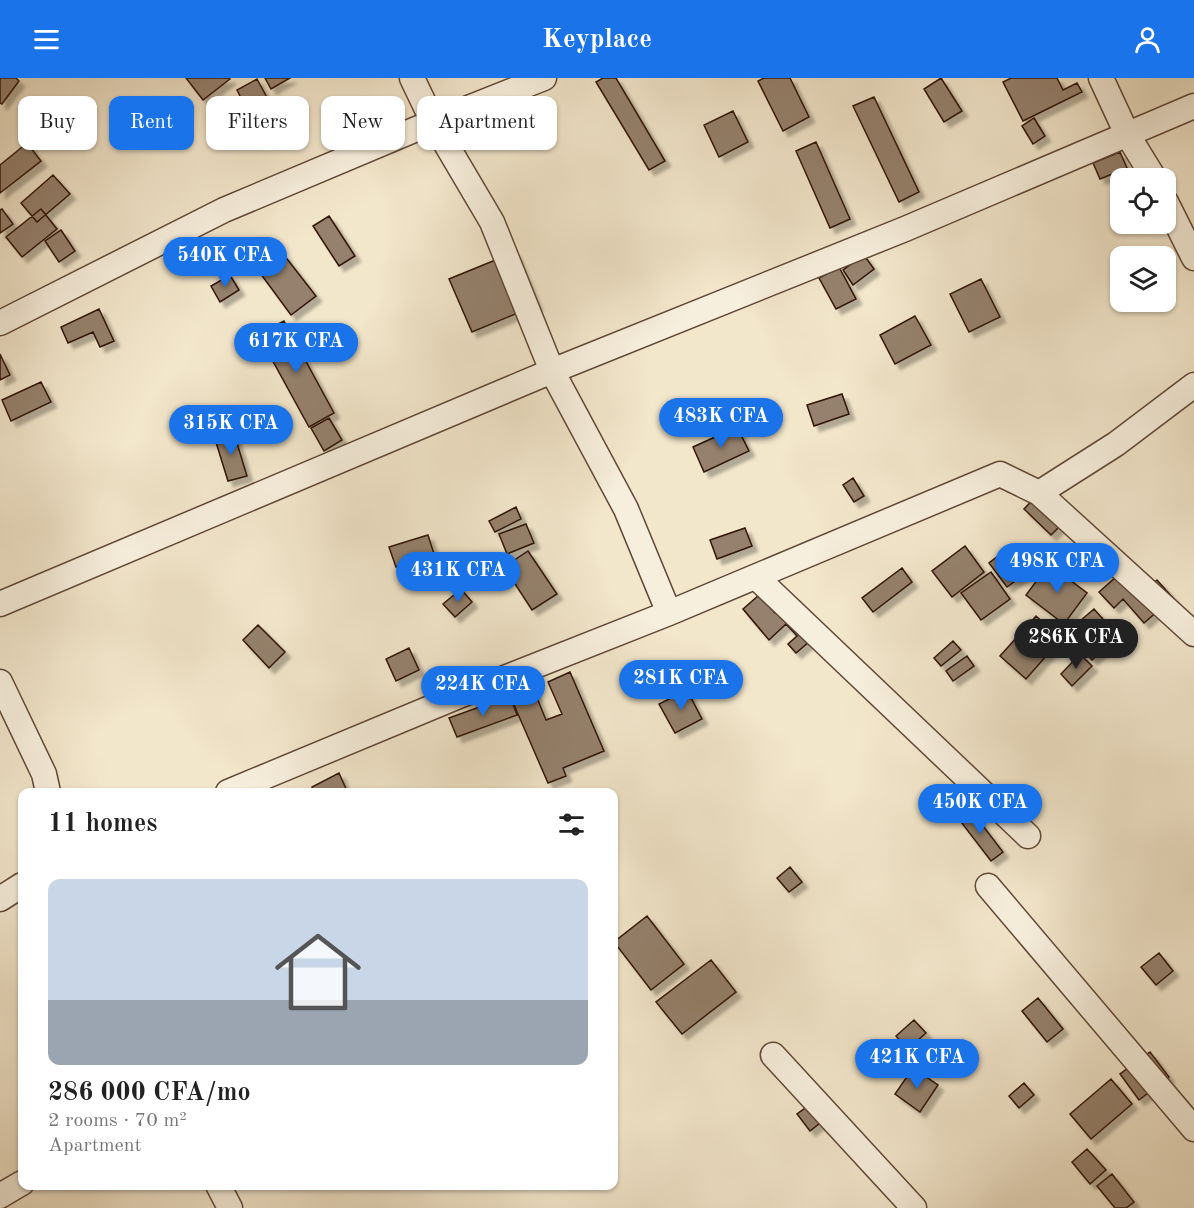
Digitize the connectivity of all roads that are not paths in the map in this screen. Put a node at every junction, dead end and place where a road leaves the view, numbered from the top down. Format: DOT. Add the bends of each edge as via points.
graph roads {
  1 [pos="412,78"];
  2 [pos="544,78"];
  3 [pos="1101,78"];
  4 [pos="421,96"];
  5 [pos="499,96"];
  6 [pos="1194,106"];
  7 [pos="417,129"];
  8 [pos="1127,134"];
  9 [pos="450,150"];
  10 [pos="1148,168"];
  11 [pos="1176,222"];
  12 [pos="1194,258"];
  13 [pos="0,323"];
  14 [pos="552,371"];
  15 [pos="1194,385"];
  16 [pos="1040,493"];
  17 [pos="756,577"];
  18 [pos="0,604"];
  19 [pos="669,613"];
  20 [pos="1194,634"];
  21 [pos="0,682"];
  22 [pos="47,788"];
  23 [pos="238,788"];
  24 [pos="1028,836"];
  25 [pos="988,886"];
  26 [pos="18,888"];
  27 [pos="0,899"];
  28 [pos="772,1055"];
  29 [pos="1194,1129"];
  30 [pos="18,1185"];
  31 [pos="221,1190"];
  32 [pos="0,1196"];
  33 [pos="230,1208"];
  34 [pos="914,1208"];
  1 -- 4 [label="street"];
  2 -- 5 [label="street"];
  3 -- 8 [label="street"];
  6 -- 8 [label="street"];
  7 -- 13 [label="street" via="224,210"];
  8 -- 10 [label="street"];
  8 -- 14 [label="street" via="905,229"];
  9 -- 14 [label="street" via="492,222"];
  11 -- 12 [label="street"];
  14 -- 18 [label="street"];
  14 -- 19 [label="street" via="626,509"];
  15 -- 16 [label="street" via="1116,444"];
  16 -- 17 [label="street" via="1000,474"];
  16 -- 20 [label="street"];
  17 -- 19 [label="street"];
  17 -- 24 [label="street"];
  19 -- 23 [label="street"];
  21 -- 22 [label="street"];
  25 -- 29 [label="street"];
  26 -- 27 [label="street"];
  28 -- 34 [label="street"];
  30 -- 32 [label="street"];
  31 -- 33 [label="street"];
}
